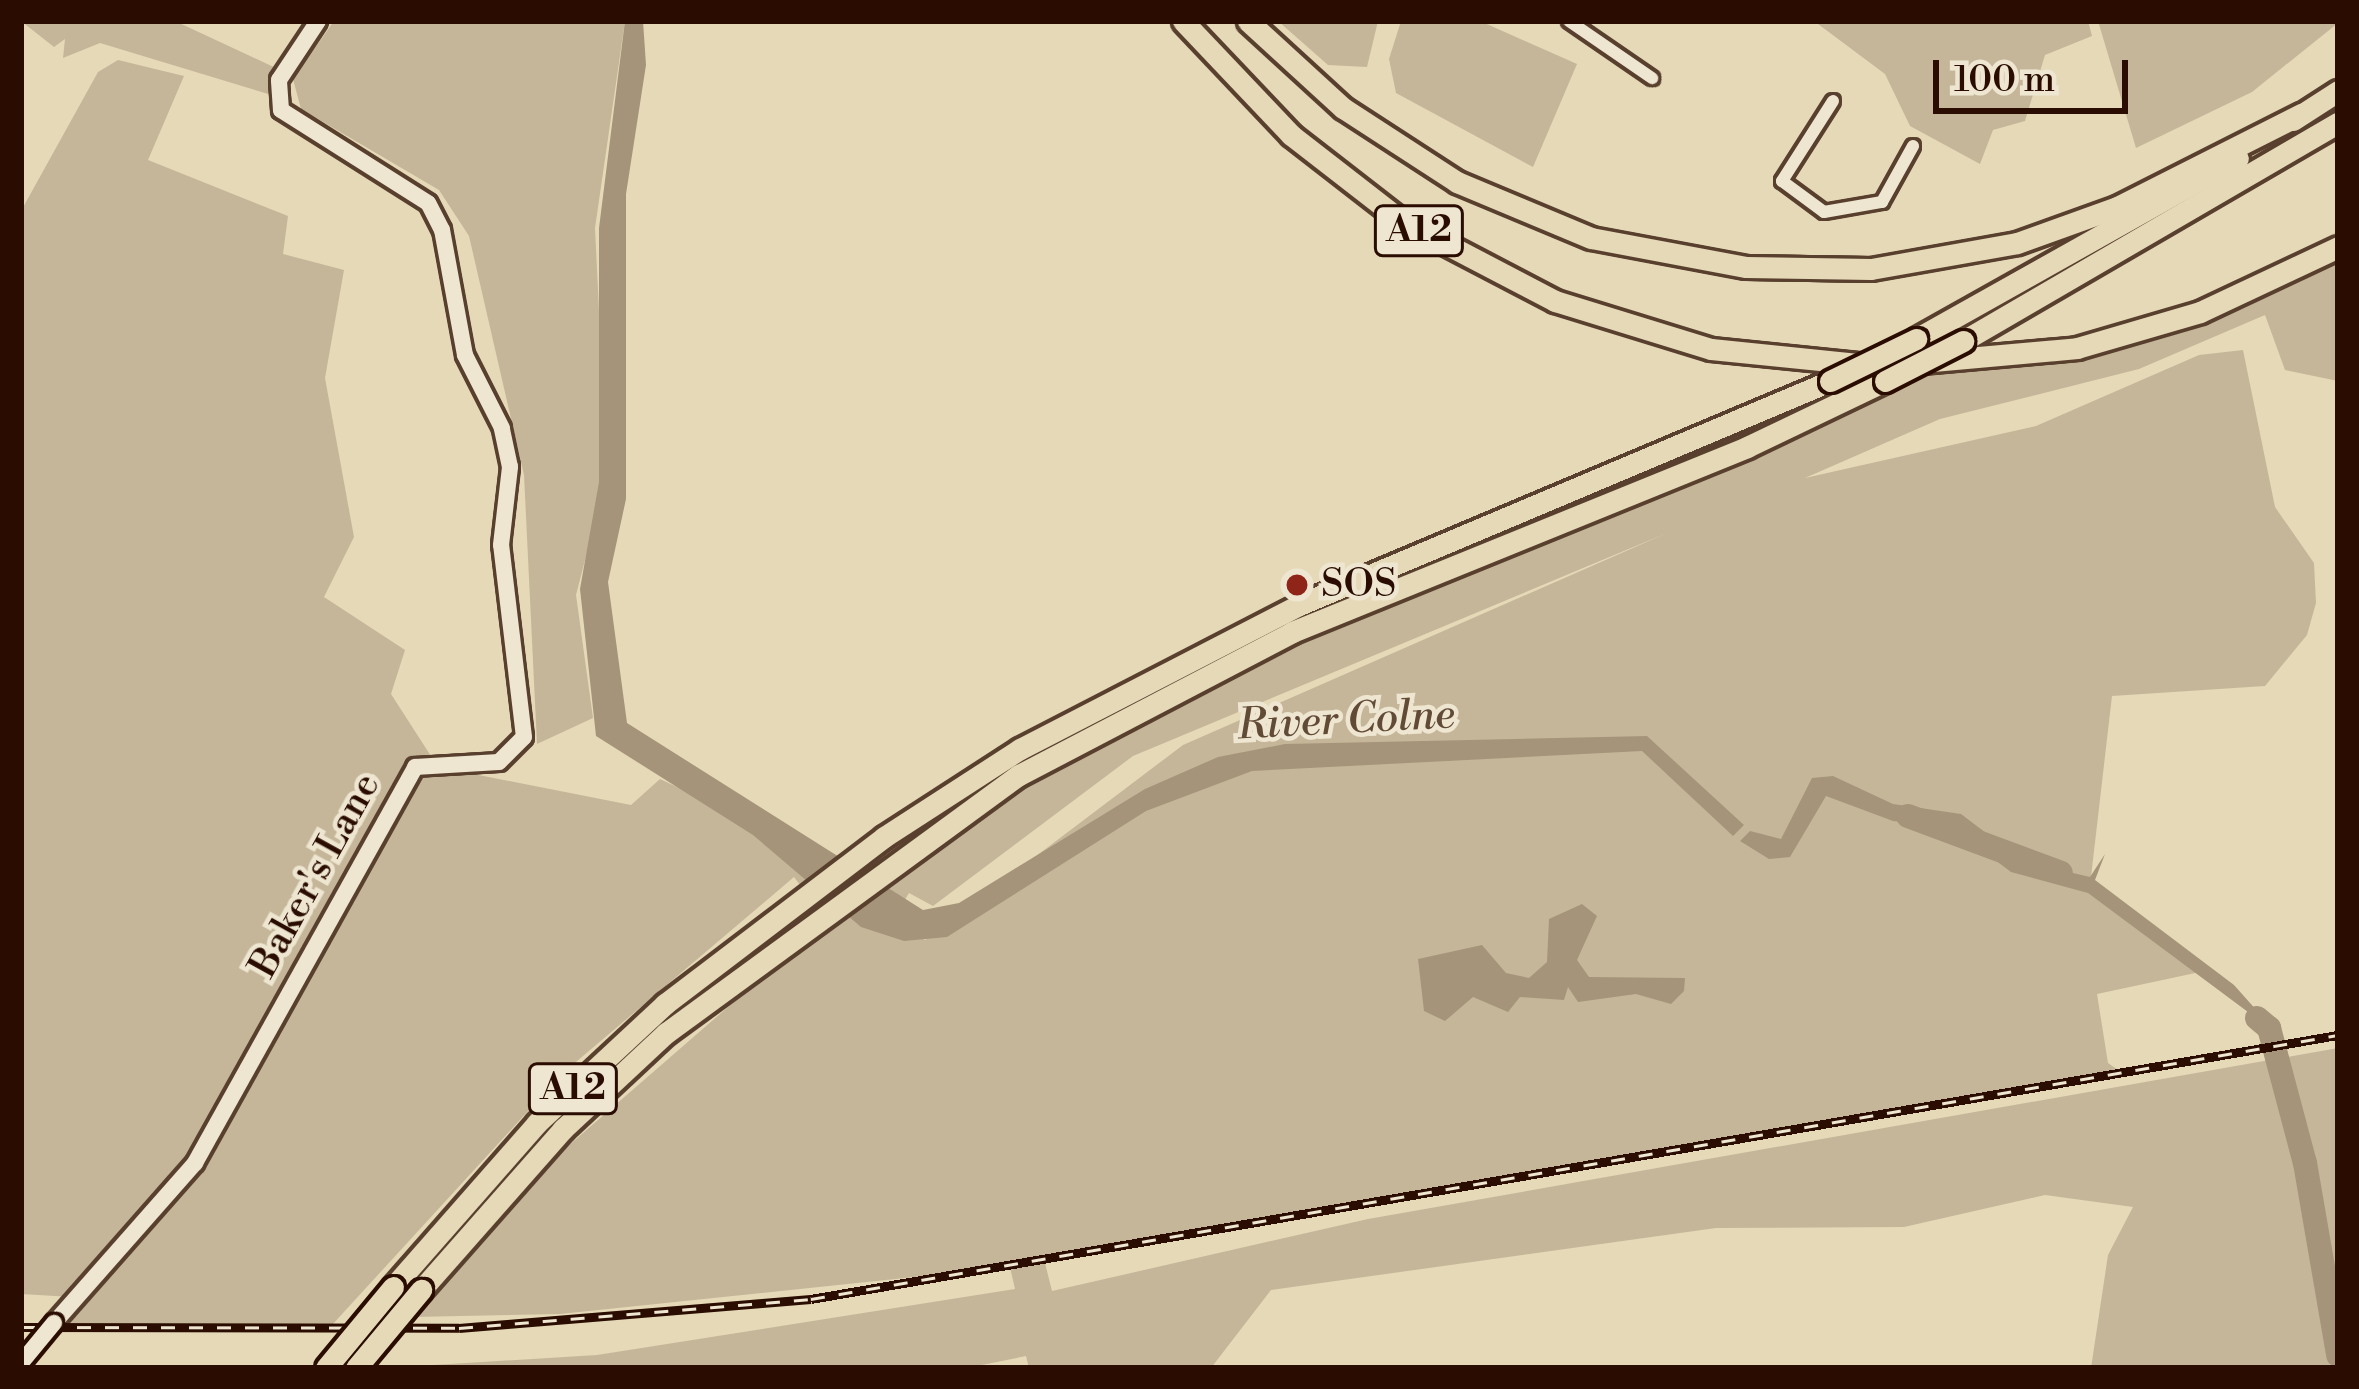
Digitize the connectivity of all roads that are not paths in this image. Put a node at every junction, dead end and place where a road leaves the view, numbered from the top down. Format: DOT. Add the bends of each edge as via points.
graph roads {
  1 [pos="318,21"];
  2 [pos="1183,21"];
  3 [pos="1248,21"];
  4 [pos="1569,21"];
  5 [pos="1652,78"];
  6 [pos="2338,91"];
  7 [pos="1833,100"];
  8 [pos="2301,114"];
  9 [pos="2338,123"];
  10 [pos="1913,146"];
  11 [pos="2338,247"];
  12 [pos="891,847"];
  13 [pos="21,1363"];
  14 [pos="326,1368"];
  15 [pos="356,1368"];
  1 -- 13 [label="street, Baker's Lane, bridge" via="287,63 278,98 295,123 407,185 442,230 466,355 510,467 501,545 524,737 499,762 415,767 195,1163"];
  2 -- 11 [label="highway, A12" via="1291,135 1402,220 1555,301 1711,349 1876,366 2058,351 2200,312"];
  3 -- 8 [label="highway, A12" via="1377,133 1473,190 1592,238 1746,267 1871,269 2017,243 2117,207"];
  4 -- 5 [label="street"];
  6 -- 8 [label="highway, A12"];
  7 -- 10 [label="street" via="1782,181 1824,212 1882,202"];
  8 -- 12 [label="highway, A12, bridge" via="2128,226 1831,381 1279,614 1103,699"];
  9 -- 12 [label="highway, A12, bridge" via="1885,381 1634,496 1292,632"];
  12 -- 14 [label="highway, A12, bridge" via="777,915 537,1123"];
  12 -- 15 [label="highway, A12, bridge" via="562,1129"];
}
